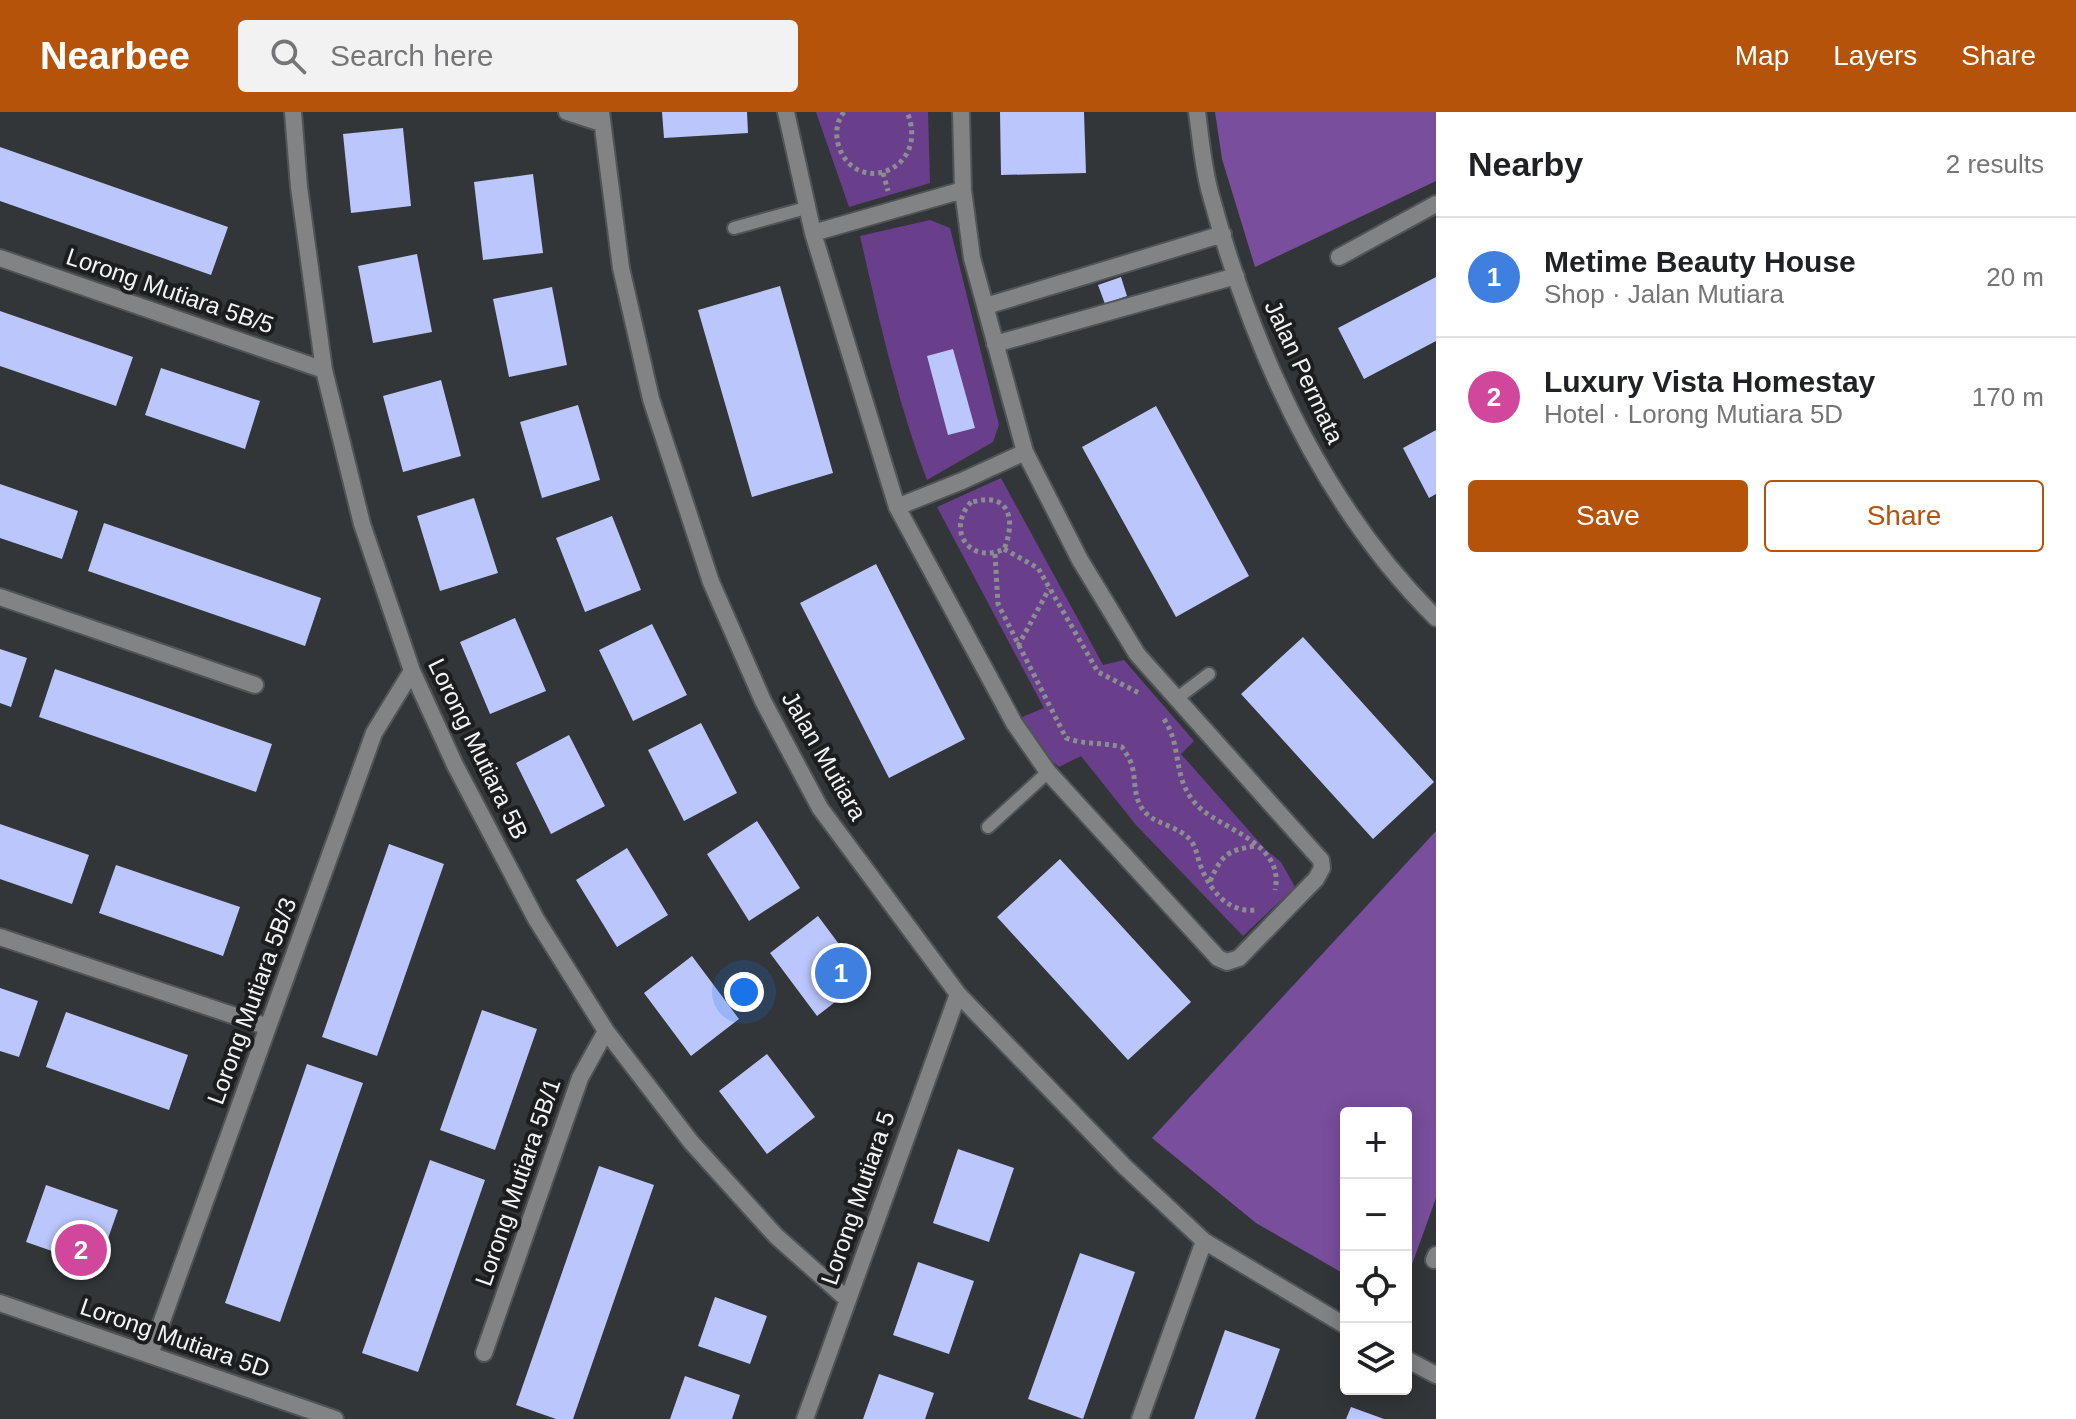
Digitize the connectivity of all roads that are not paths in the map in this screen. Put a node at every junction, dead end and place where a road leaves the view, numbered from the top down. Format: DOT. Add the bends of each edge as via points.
graph roads {
  1 [pos="293,112"];
  2 [pos="567,112"];
  3 [pos="786,112"];
  4 [pos="961,112"];
  5 [pos="1197,112"];
  6 [pos="601,118"];
  7 [pos="963,190"];
  8 [pos="1436,204"];
  9 [pos="806,208"];
  10 [pos="734,228"];
  11 [pos="813,233"];
  12 [pos="1223,234"];
  13 [pos="1339,257"];
  14 [pos="0,258"];
  15 [pos="1236,276"];
  16 [pos="986,306"];
  17 [pos="995,344"];
  18 [pos="324,370"];
  19 [pos="1025,452"];
  20 [pos="897,507"];
  21 [pos="0,597"];
  22 [pos="1436,618"];
  23 [pos="412,671"];
  24 [pos="1209,674"];
  25 [pos="255,685"];
  26 [pos="1176,699"];
  27 [pos="1048,772"];
  28 [pos="988,827"];
  29 [pos="0,937"];
  30 [pos="958,994"];
  31 [pos="268,1027"];
  32 [pos="606,1031"];
  33 [pos="1204,1241"];
  34 [pos="848,1300"];
  35 [pos="0,1303"];
  36 [pos="1341,1323"];
  37 [pos="484,1353"];
  38 [pos="150,1354"];
  39 [pos="1412,1362"];
  40 [pos="1436,1375"];
  41 [pos="335,1419"];
  42 [pos="805,1419"];
  43 [pos="1140,1419"];
  1 -- 18 [label="street, Lorong Mutiara 5B"];
  2 -- 6 [label="street"];
  3 -- 9 [label="street"];
  4 -- 7 [label="street"];
  5 -- 12 [label="street, Jalan Permata" via="1210,194"];
  6 -- 30 [label="street, Jalan Mutiara" via="621,268 651,399 711,582 763,701 820,808"];
  7 -- 11 [label="street"];
  7 -- 16 [label="street" via="972,258"];
  8 -- 13 [label="street"];
  9 -- 10 [label="lane"];
  9 -- 11 [label="street"];
  11 -- 20 [label="street"];
  12 -- 15 [label="street, Jalan Permata"];
  12 -- 16 [label="street"];
  14 -- 18 [label="street, Lorong Mutiara 5B/5"];
  15 -- 17 [label="street"];
  15 -- 22 [label="street, Jalan Permata" via="1315,456 1374,548"];
  16 -- 17 [label="street"];
  17 -- 19 [label="street"];
  18 -- 23 [label="street, Lorong Mutiara 5B" via="362,524"];
  19 -- 20 [label="street"];
  19 -- 26 [label="street" via="1105,605"];
  20 -- 27 [label="street" via="1014,723"];
  21 -- 25 [label="street"];
  23 -- 31 [label="street, Lorong Mutiara 5B/3" via="374,733"];
  23 -- 32 [label="street, Lorong Mutiara 5B" via="536,919"];
  24 -- 26 [label="lane"];
  26 -- 27 [label="street" via="1321,860 1316,879 1239,958 1218,958"];
  27 -- 28 [label="lane"];
  29 -- 31 [label="street"];
  30 -- 33 [label="street, Jalan Mutiara"];
  30 -- 34 [label="street, Lorong Mutiara 5"];
  31 -- 38 [label="street, Lorong Mutiara 5B/3"];
  32 -- 34 [label="street, Lorong Mutiara 5B" via="701,1154 776,1236"];
  32 -- 37 [label="street, Lorong Mutiara 5B/1" via="580,1078"];
  33 -- 36 [label="street, Jalan Mutiara"];
  33 -- 43 [label="street"];
  34 -- 42 [label="street, Lorong Mutiara 5"];
  35 -- 38 [label="street, Lorong Mutiara 5D"];
  38 -- 41 [label="street, Lorong Mutiara 5D"];
  39 -- 40 [label="street"];
}
